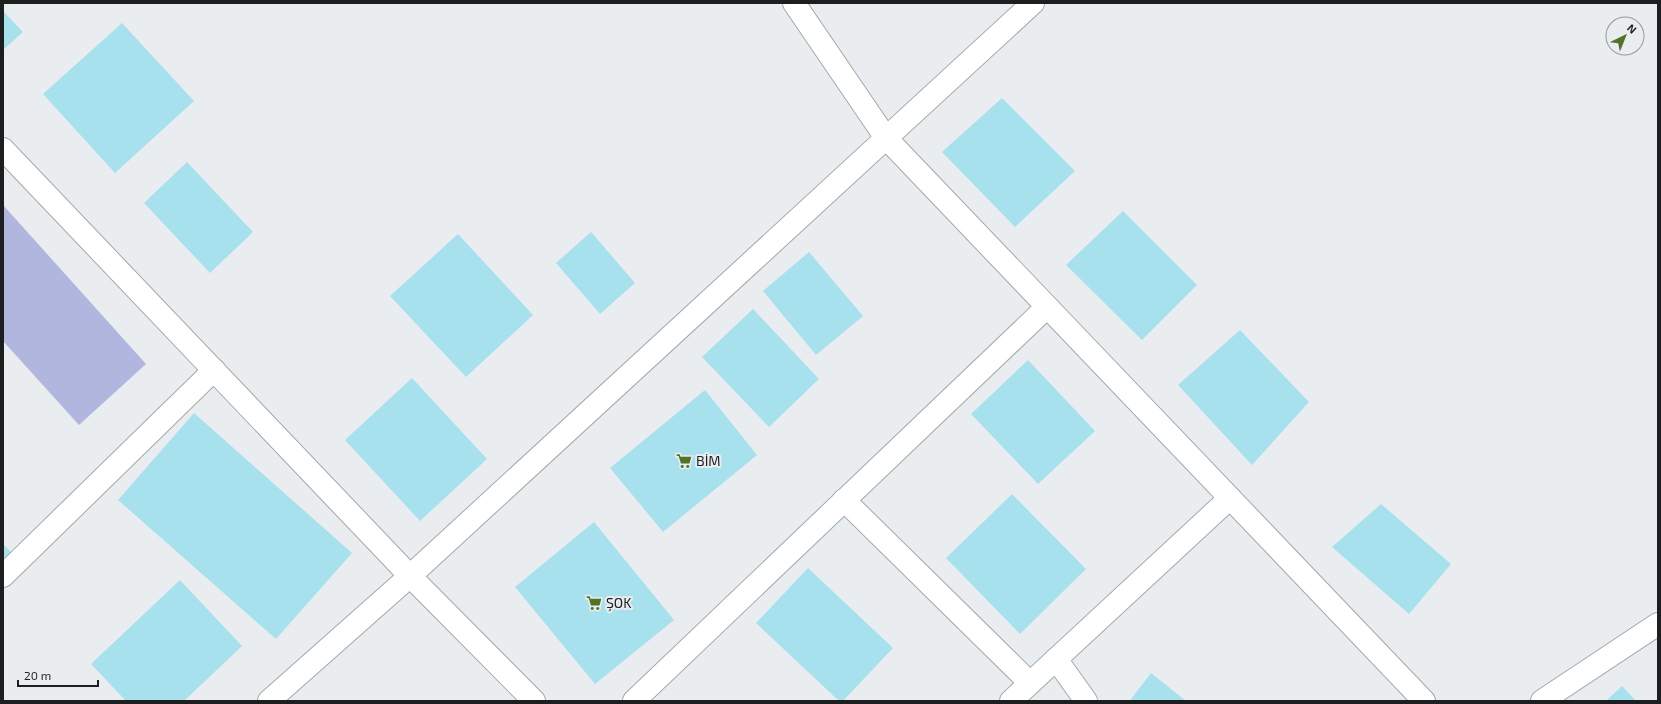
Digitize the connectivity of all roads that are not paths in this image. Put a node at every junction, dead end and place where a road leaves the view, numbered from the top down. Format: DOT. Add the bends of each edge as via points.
graph roads {
  1 [pos="794,3"];
  2 [pos="1033,3"];
  3 [pos="886,138"];
  4 [pos="3,149"];
  5 [pos="1047,306"];
  6 [pos="214,370"];
  7 [pos="1230,498"];
  8 [pos="844,500"];
  9 [pos="3,576"];
  10 [pos="410,576"];
  11 [pos="1658,624"];
  12 [pos="1056,659"];
  13 [pos="1030,683"];
  14 [pos="268,701"];
  15 [pos="534,701"];
  16 [pos="634,701"];
  17 [pos="1011,701"];
  18 [pos="1086,701"];
  19 [pos="1424,701"];
  20 [pos="1542,701"];
  1 -- 3 [label="street"];
  2 -- 3 [label="street"];
  3 -- 5 [label="street"];
  3 -- 10 [label="street"];
  4 -- 6 [label="street"];
  5 -- 7 [label="street"];
  5 -- 8 [label="street"];
  6 -- 9 [label="street"];
  6 -- 10 [label="street"];
  7 -- 12 [label="street"];
  7 -- 19 [label="street"];
  8 -- 13 [label="street"];
  8 -- 16 [label="street"];
  10 -- 14 [label="street"];
  10 -- 15 [label="street"];
  11 -- 20 [label="street"];
  12 -- 13 [label="street"];
  12 -- 18 [label="street"];
  13 -- 17 [label="street"];
}
